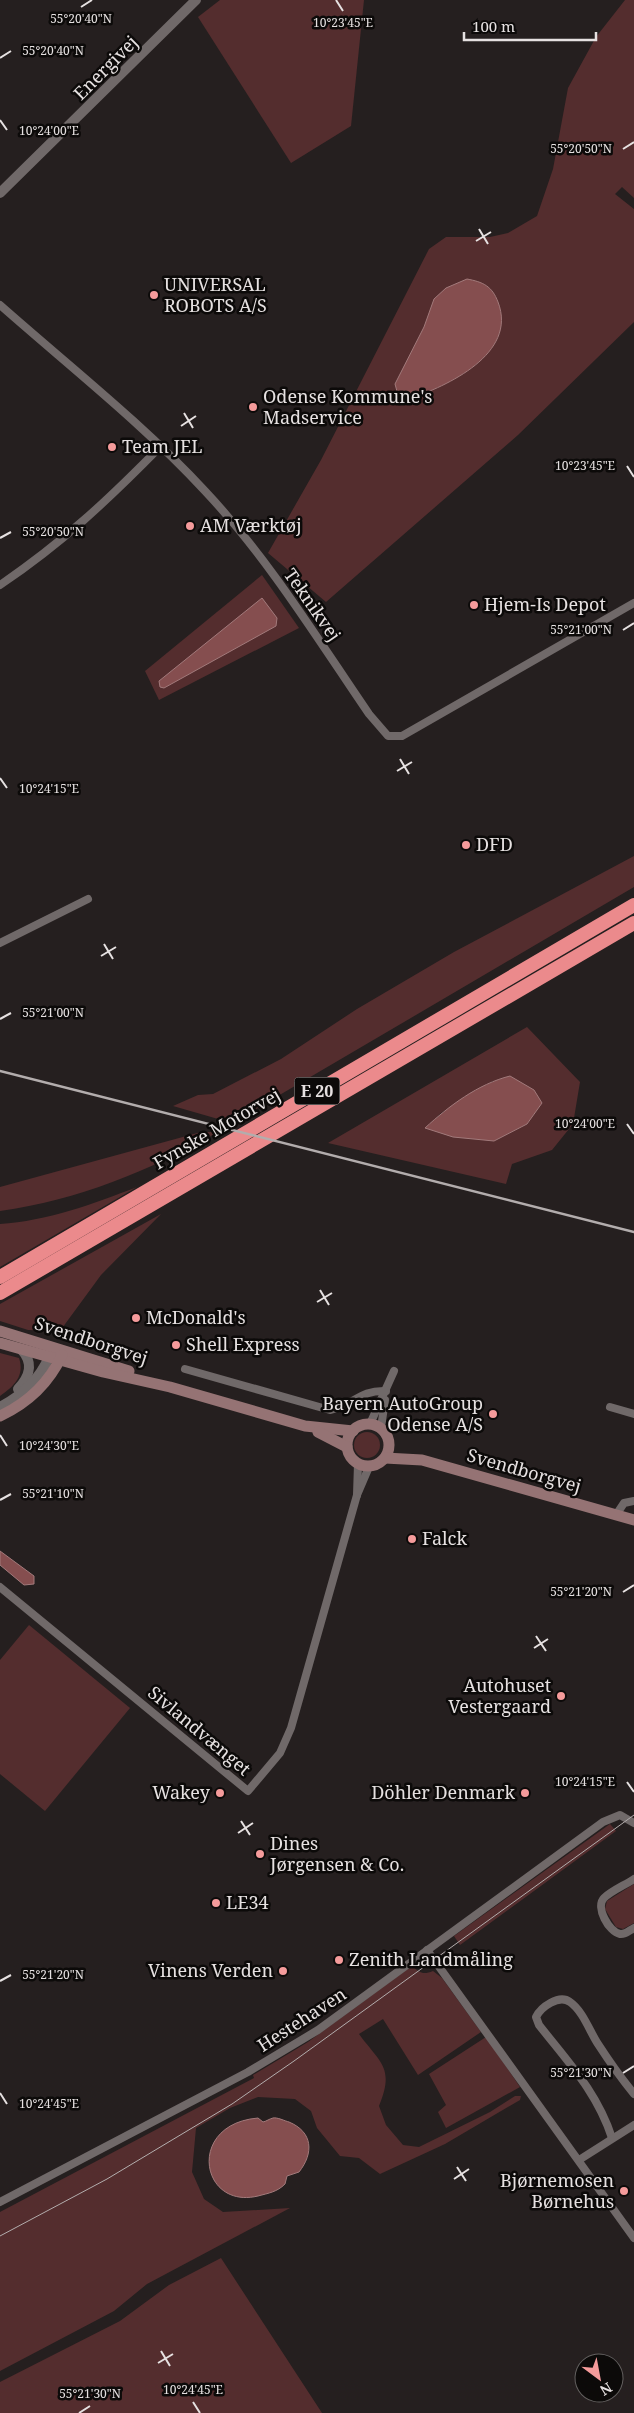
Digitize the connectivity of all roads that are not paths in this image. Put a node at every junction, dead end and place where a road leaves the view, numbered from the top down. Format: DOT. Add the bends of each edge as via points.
graph roads {
  1 [pos="193,2"];
  2 [pos="0,193"];
  3 [pos="0,305"];
  4 [pos="160,446"];
  5 [pos="0,586"];
  6 [pos="634,603"];
  7 [pos="88,899"];
  8 [pos="634,905"];
  9 [pos="634,923"];
  10 [pos="0,943"];
  11 [pos="0,1278"];
  12 [pos="0,1293"];
  13 [pos="0,1331"];
  14 [pos="0,1343"];
  15 [pos="21,1349"];
  16 [pos="58,1355"];
  17 [pos="186,1369"];
  18 [pos="394,1371"];
  19 [pos="386,1391"];
  20 [pos="0,1402"];
  21 [pos="0,1407"];
  22 [pos="610,1407"];
  23 [pos="634,1414"];
  24 [pos="0,1416"];
  25 [pos="305,1426"];
  26 [pos="376,1426"];
  27 [pos="353,1430"];
  28 [pos="390,1444"];
  29 [pos="347,1447"];
  30 [pos="386,1458"];
  31 [pos="422,1460"];
  32 [pos="363,1466"];
  33 [pos="634,1500"];
  34 [pos="616,1515"];
  35 [pos="634,1520"];
  36 [pos="0,1587"];
  37 [pos="634,1823"];
  38 [pos="634,1879"];
  39 [pos="634,1928"];
  40 [pos="427,1950"];
  41 [pos="634,2094"];
  42 [pos="634,2125"];
  43 [pos="612,2138"];
  44 [pos="579,2160"];
  45 [pos="0,2202"];
  46 [pos="634,2238"];
  1 -- 2 [label="street, Energivej"];
  3 -- 4 [label="street, Teknikvej"];
  4 -- 5 [label="street" via="105,503"];
  4 -- 6 [label="street, Teknikvej" via="234,524 388,736 402,736"];
  7 -- 10 [label="street"];
  8 -- 11 [label="highway, Fynske Motorvej / E 20"];
  9 -- 12 [label="highway, Fynske Motorvej / E 20"];
  13 -- 16 [label="main road, Svendborgvej"];
  14 -- 15 [label="main road, Svendborgvej"];
  15 -- 16 [label="main road, Svendborgvej"];
  15 -- 20 [label="street" via="29,1359 29,1373 14,1393"];
  16 -- 21 [label="street" via="25,1391"];
  16 -- 24 [label="main road" via="41,1388"];
  16 -- 25 [label="main road, Svendborgvej"];
  17 -- 19 [label="street" via="330,1410 343,1407 371,1390"];
  18 -- 19 [label="street"];
  19 -- 26 [label="street"];
  22 -- 23 [label="street"];
  25 -- 27 [label="main road, Svendborgvej"];
  25 -- 29 [label="main road, Svendborgvej"];
  26 -- 27 [label="main road" via="362,1425"];
  26 -- 28 [label="main road" via="386,1433"];
  27 -- 29 [label="main road"];
  28 -- 30 [label="main road"];
  28 -- 31 [label="main road, Svendborgvej"];
  29 -- 32 [label="main road" via="352,1460"];
  30 -- 31 [label="main road, Svendborgvej"];
  30 -- 32 [label="main road" via="377,1465"];
  31 -- 34 [label="main road, Svendborgvej"];
  32 -- 36 [label="street, Sivlandvænget" via="358,1495 291,1728 280,1753 248,1791"];
  33 -- 34 [label="street" via="624,1502"];
  34 -- 35 [label="main road, Svendborgvej"];
  37 -- 40 [label="street, Hestehaven" via="624,1816 617,1816 597,1826"];
  38 -- 39 [label="street" via="603,1899 600,1905 613,1930 619,1934"];
  40 -- 44 [label="street"];
  40 -- 45 [label="street, Hestehaven" via="318,2030 248,2072"];
  41 -- 43 [label="street" via="569,2001 560,2000 539,2010 536,2017 538,2025 593,2096 604,2114"];
  42 -- 43 [label="street"];
  43 -- 44 [label="street"];
  44 -- 46 [label="street"];
}
